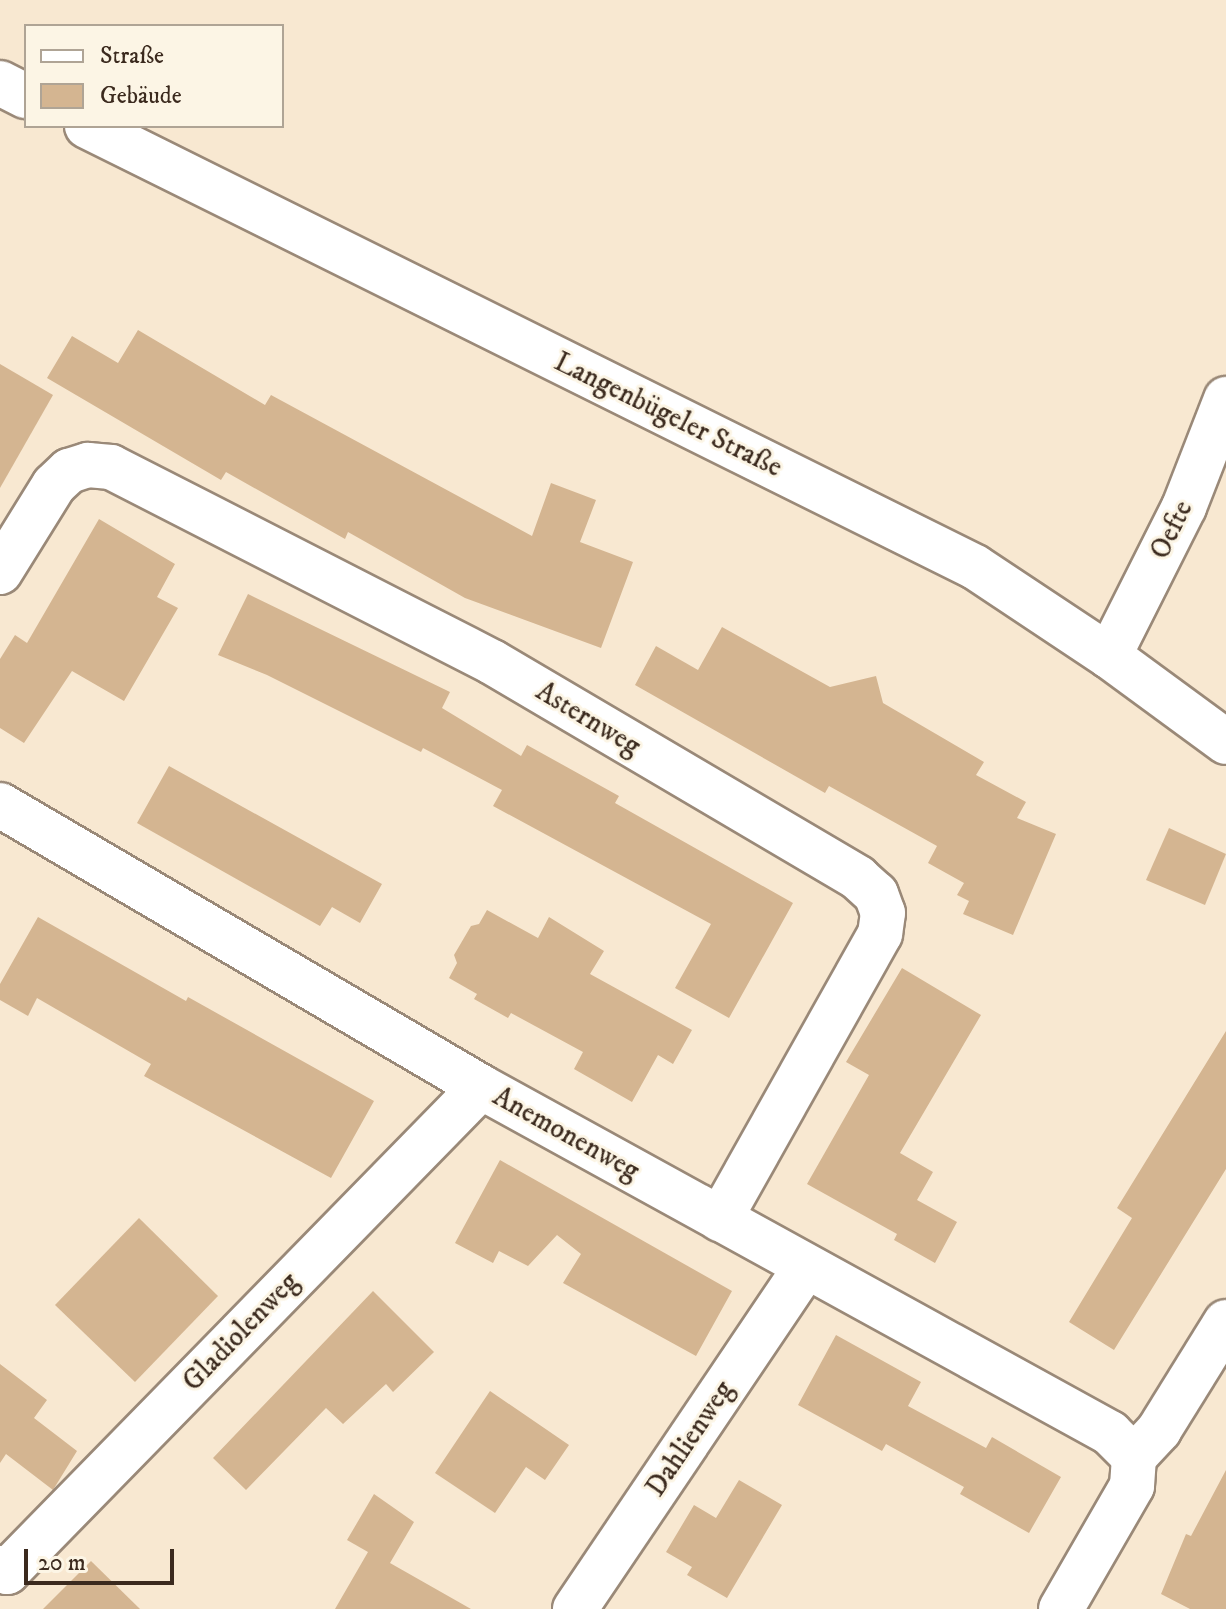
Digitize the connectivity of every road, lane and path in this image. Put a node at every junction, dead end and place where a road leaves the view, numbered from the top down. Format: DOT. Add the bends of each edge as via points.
graph roads {
  1 [pos="0,83"];
  2 [pos="24,95"];
  3 [pos="91,128"];
  4 [pos="1226,399"];
  5 [pos="0,572"];
  6 [pos="1109,656"];
  7 [pos="1226,742"];
  8 [pos="0,805"];
  9 [pos="481,1087"];
  10 [pos="720,1219"];
  11 [pos="805,1268"];
  12 [pos="1226,1322"];
  13 [pos="1134,1457"];
  14 [pos="0,1568"];
  15 [pos="575,1609"];
  16 [pos="1061,1609"];
  1 -- 2 [label="street"];
  3 -- 6 [label="street, Langenbügeler Straße" via="975,567"];
  4 -- 6 [label="street, Oefte" via="1184,507"];
  5 -- 10 [label="street, Asternweg" via="54,485 69,471 88,465 111,467 492,662 858,878 876,894 883,913 880,934"];
  6 -- 7 [label="street, Langenbügeler Straße"];
  8 -- 9 [label="street, Anemonenweg"];
  9 -- 10 [label="street, Anemonenweg"];
  9 -- 14 [label="street, Gladiolenweg" via="7,1572"];
  10 -- 11 [label="street, Anemonenweg"];
  11 -- 13 [label="street, Anemonenweg" via="1110,1433"];
  11 -- 15 [label="street, Dahlienweg"];
  12 -- 13 [label="street" via="1159,1430"];
  13 -- 16 [label="street" via="1132,1486"];
}
